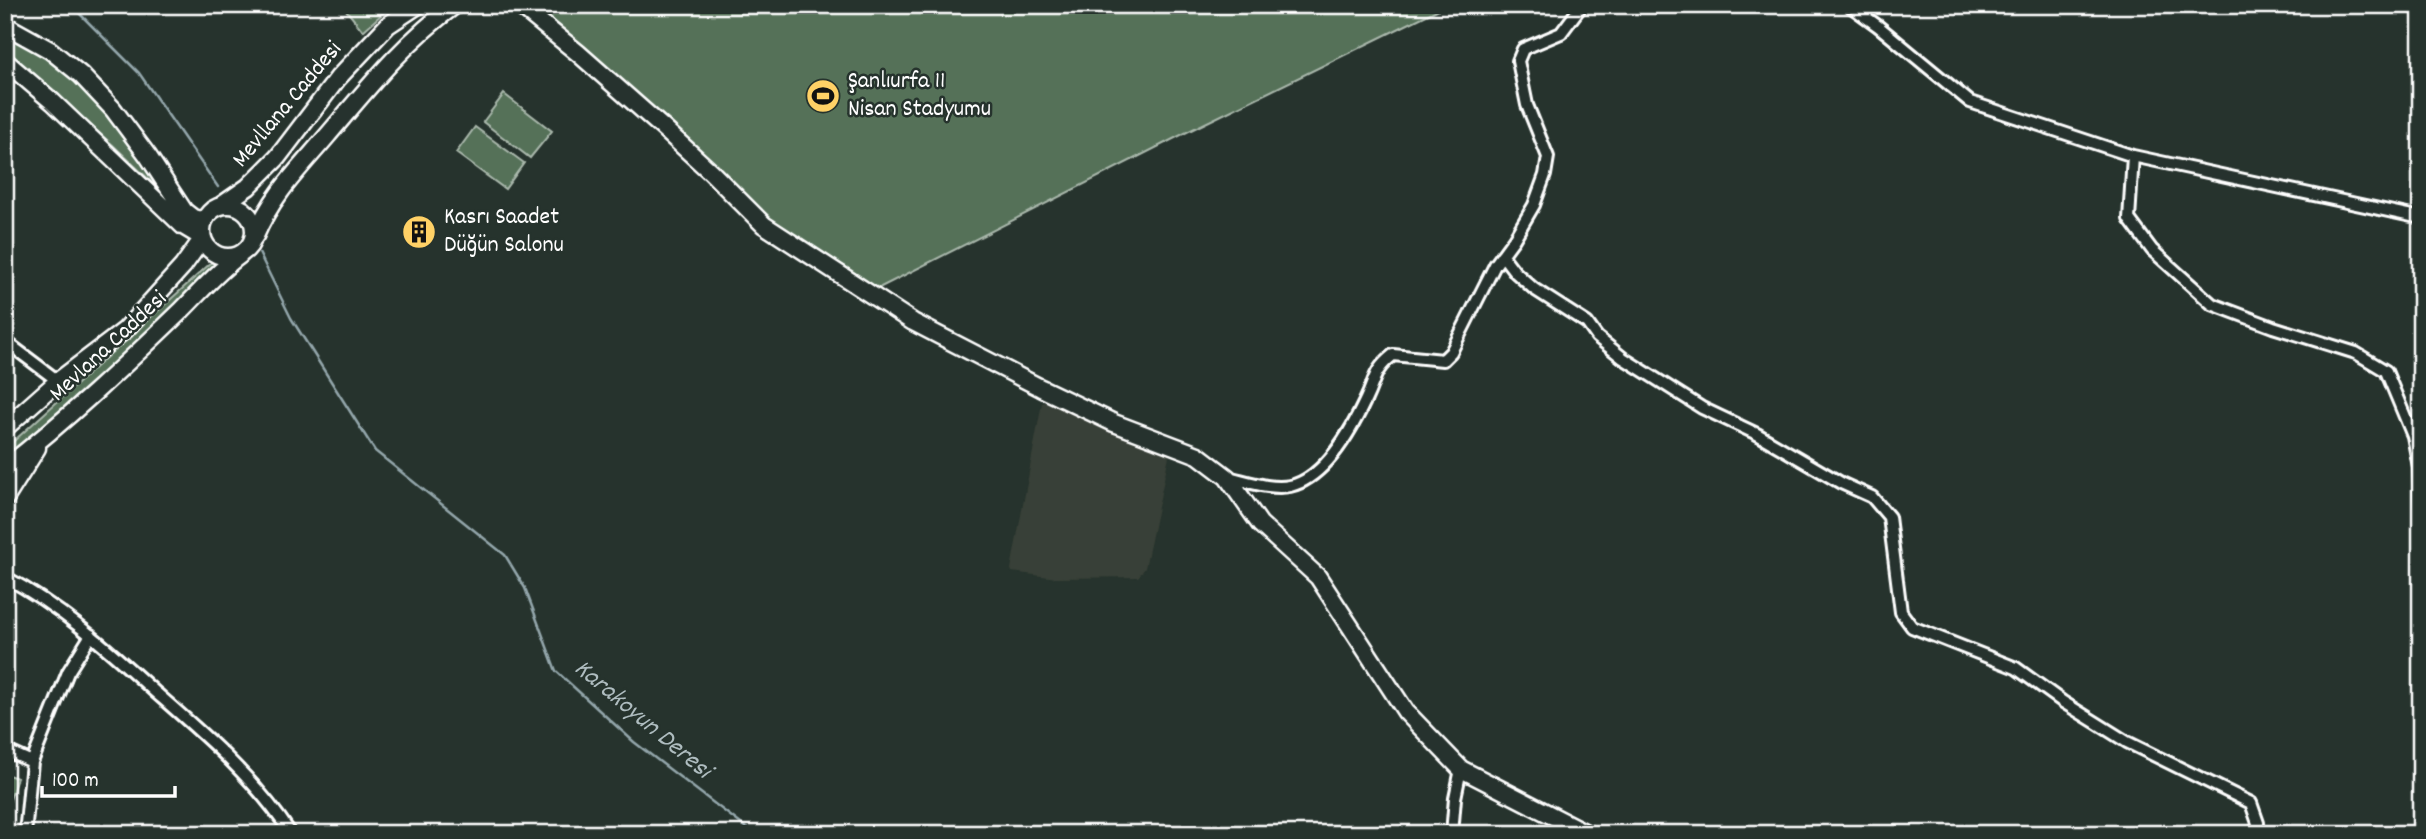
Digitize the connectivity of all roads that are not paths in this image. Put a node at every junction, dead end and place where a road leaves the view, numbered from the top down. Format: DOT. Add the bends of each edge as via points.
graph roads {
  1 [pos="418,5"];
  2 [pos="455,5"];
  3 [pos="519,5"];
  4 [pos="1582,5"];
  5 [pos="1849,5"];
  6 [pos="5,25"];
  7 [pos="5,61"];
  8 [pos="2133,156"];
  9 [pos="222,205"];
  10 [pos="2421,218"];
  11 [pos="203,221"];
  12 [pos="255,236"];
  13 [pos="203,238"];
  14 [pos="240,255"];
  15 [pos="1502,255"];
  16 [pos="5,341"];
  17 [pos="58,381"];
  18 [pos="5,428"];
  19 [pos="42,440"];
  20 [pos="5,468"];
  21 [pos="1227,477"];
  22 [pos="5,499"];
  23 [pos="2421,503"];
  24 [pos="5,577"];
  25 [pos="90,635"];
  26 [pos="5,750"];
  27 [pos="32,762"];
  28 [pos="1461,769"];
  29 [pos="282,820"];
  30 [pos="25,834"];
  31 [pos="285,834"];
  32 [pos="291,834"];
  33 [pos="1452,834"];
  34 [pos="1588,834"];
  35 [pos="2256,834"];
  1 -- 9 [label="main road, Mevllana Caddesi" via="388,25 338,78 277,158"];
  2 -- 12 [label="main road" via="428,24 385,68 269,205"];
  3 -- 21 [label="main road" via="672,136 764,225 913,322 1114,423 1198,455"];
  4 -- 15 [label="street" via="1561,33 1523,49 1518,61 1527,105 1548,157 1534,205"];
  5 -- 8 [label="street" via="1970,102"];
  6 -- 11 [label="main road" via="50,50 81,75 113,109 184,211"];
  7 -- 13 [label="main road" via="183,226"];
  8 -- 10 [label="street"];
  8 -- 23 [label="street" via="2129,219 2152,250 2212,304 2356,353 2386,371 2413,436"];
  9 -- 11 [label="main road"];
  9 -- 12 [label="main road" via="247,211"];
  11 -- 13 [label="main road"];
  12 -- 14 [label="main road"];
  13 -- 14 [label="main road" via="214,253"];
  13 -- 17 [label="main road, Mevlana Caddesi" via="125,330"];
  14 -- 19 [label="main road, Mevlana Caddesi"];
  15 -- 21 [label="street" via="1451,352 1443,360 1393,355 1378,366 1358,416 1315,474 1290,486"];
  15 -- 35 [label="street" via="1534,289 1587,323 1623,358 1702,408 1872,497 1889,517 1901,612 1912,627 2016,668 2127,742 2251,803 2258,823"];
  16 -- 17 [label="street"];
  17 -- 18 [label="main road, Mevlana Caddesi"];
  19 -- 20 [label="main road, Mevlana Caddesi"];
  19 -- 22 [label="main road"];
  21 -- 28 [label="main road" via="1260,524 1318,577 1406,712"];
  24 -- 25 [label="street"];
  25 -- 27 [label="street" via="68,672"];
  25 -- 29 [label="street" via="224,753"];
  26 -- 27 [label="street"];
  27 -- 30 [label="street"];
  28 -- 33 [label="street"];
  28 -- 34 [label="main road"];
  29 -- 31 [label="street"];
  29 -- 32 [label="street"];
}
